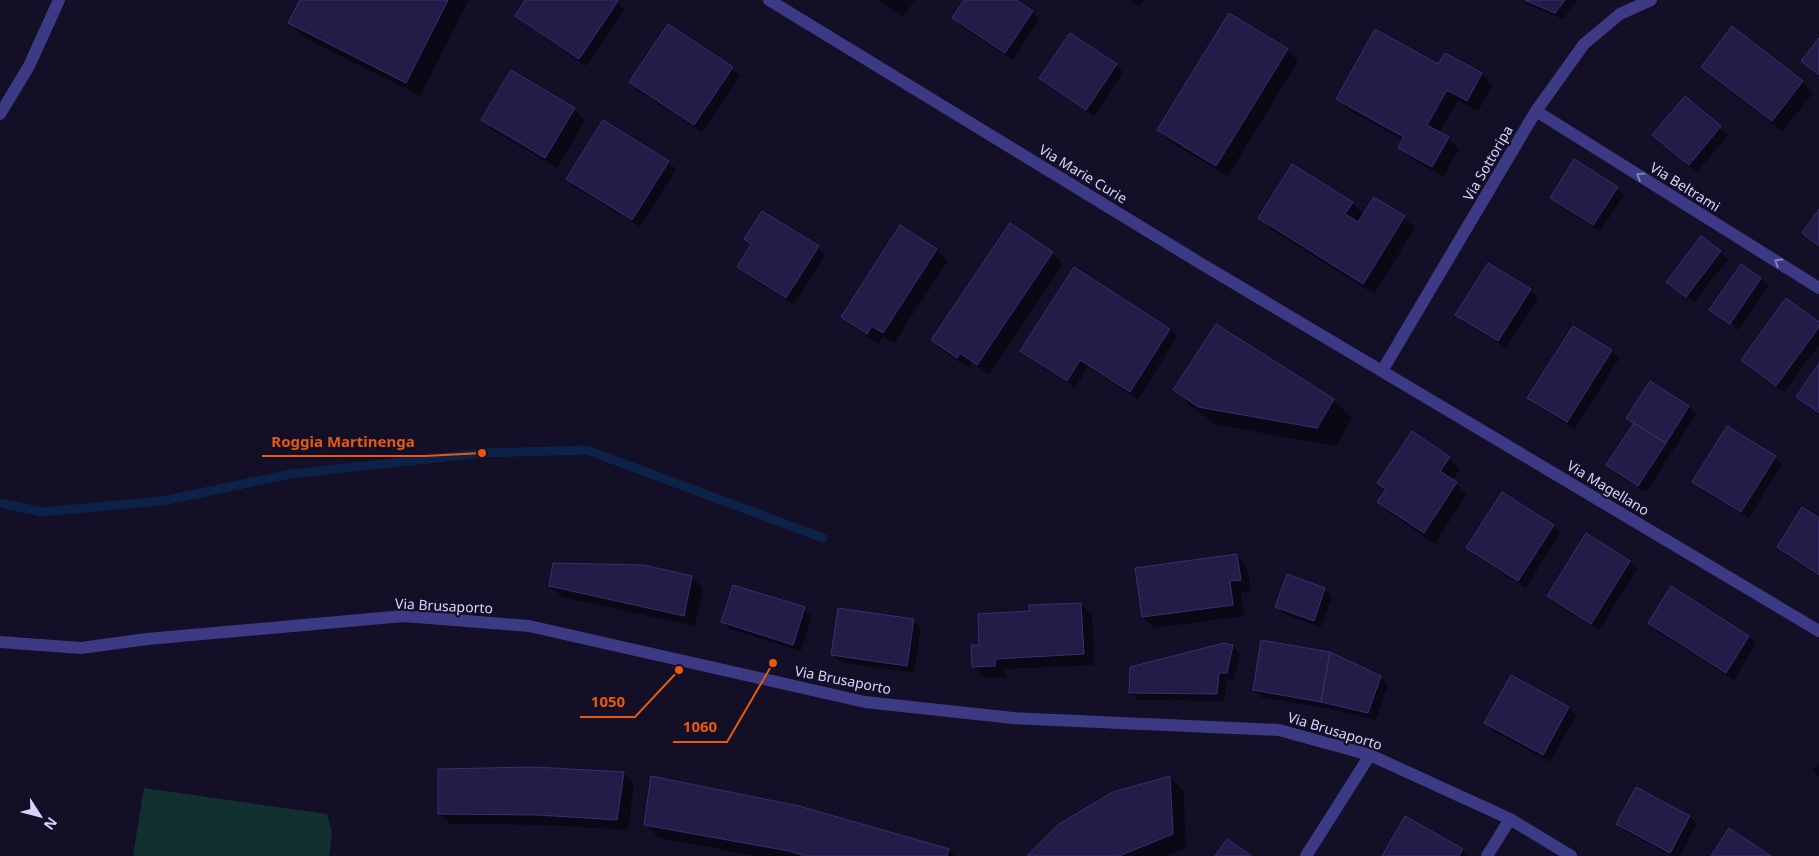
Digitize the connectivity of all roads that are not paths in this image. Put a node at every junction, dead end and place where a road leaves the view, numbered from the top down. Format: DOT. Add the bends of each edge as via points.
graph roads {
  1 [pos="59,0"];
  2 [pos="769,0"];
  3 [pos="1651,0"];
  4 [pos="1536,111"];
  5 [pos="0,114"];
  6 [pos="1819,288"];
  7 [pos="1382,371"];
  8 [pos="1819,631"];
  9 [pos="0,642"];
  10 [pos="1370,755"];
  11 [pos="1510,819"];
  12 [pos="1306,856"];
  13 [pos="1487,856"];
  14 [pos="1571,856"];
  1 -- 5 [label="street" via="29,66"];
  2 -- 7 [label="street, Via Marie Curie"];
  3 -- 4 [label="street, Via Sottoripa" via="1620,14 1584,44"];
  6 -- 4 [label="street, Via Beltrami, one-way"];
  4 -- 7 [label="street, Via Sottoripa"];
  7 -- 8 [label="street, Via Magellano"];
  9 -- 10 [label="street, Via Brusaporto" via="81,648 404,616 530,626 865,702 1013,718 1279,730"];
  10 -- 11 [label="street, Via Brusaporto"];
  10 -- 12 [label="street"];
  11 -- 13 [label="street"];
  11 -- 14 [label="street, Via Brusaporto"];
}
